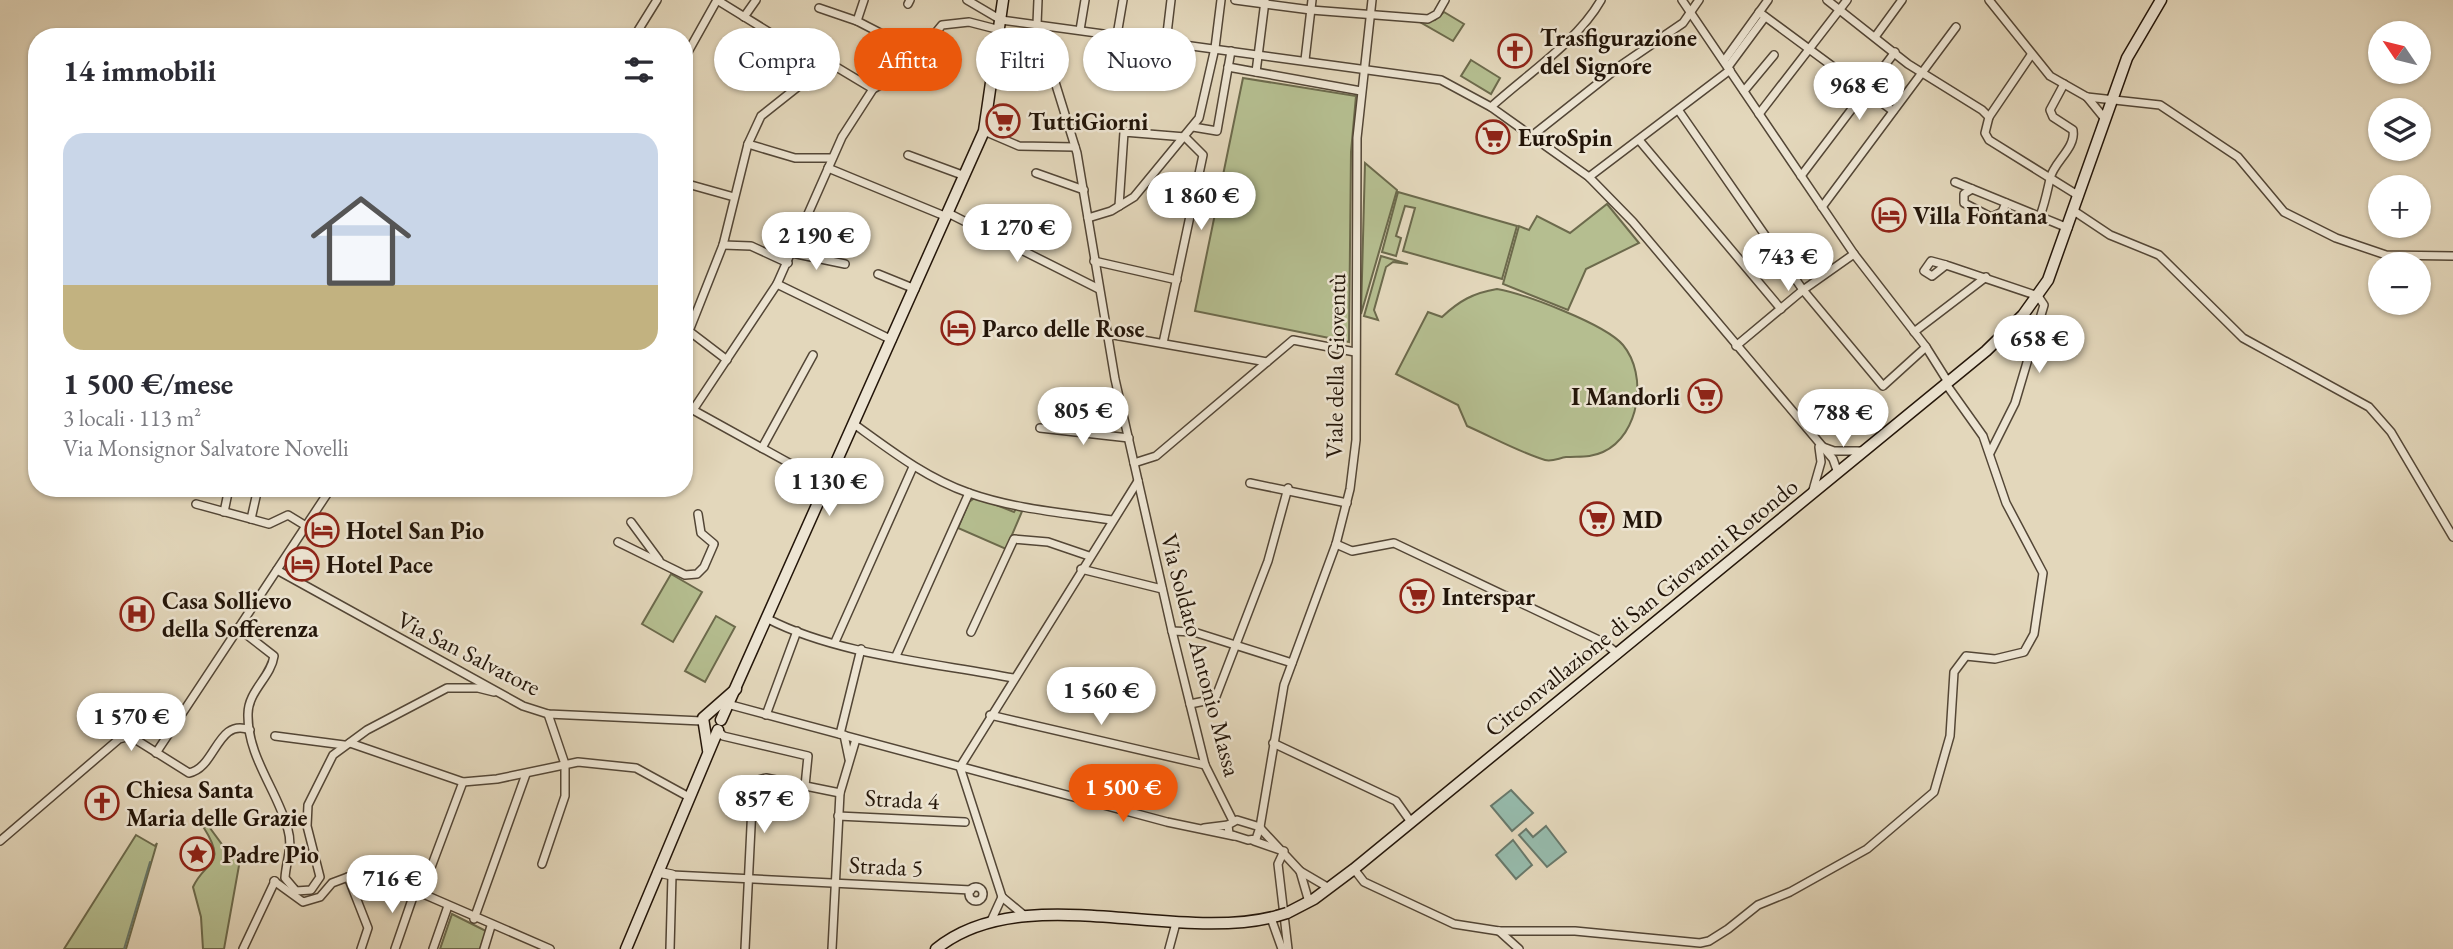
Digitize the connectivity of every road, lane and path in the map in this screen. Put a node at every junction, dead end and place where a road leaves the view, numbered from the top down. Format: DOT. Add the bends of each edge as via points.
graph roads {
  1 [pos="657,0"];
  2 [pos="717,0"];
  3 [pos="756,0"];
  4 [pos="864,0"];
  5 [pos="967,0"];
  6 [pos="1003,0"];
  7 [pos="1038,0"];
  8 [pos="1085,0"];
  9 [pos="1123,0"];
  10 [pos="1171,0"];
  11 [pos="1221,0"];
  12 [pos="1235,0"];
  13 [pos="1312,0"];
  14 [pos="1372,0"];
  15 [pos="1446,0"];
  16 [pos="1601,0"];
  17 [pos="1682,0"];
  18 [pos="1699,0"];
  19 [pos="1768,0"];
  20 [pos="1827,0"];
  21 [pos="1847,0"];
  22 [pos="1902,0"];
  23 [pos="1990,0"];
  24 [pos="2161,0"];
  25 [pos="1265,2"];
  26 [pos="819,8"];
  27 [pos="1311,10"];
  28 [pos="1839,10"];
  29 [pos="1690,11"];
  30 [pos="1370,15"];
  31 [pos="1762,15"];
  32 [pos="744,17"];
  33 [pos="857,22"];
  34 [pos="1037,23"];
  35 [pos="1000,25"];
  36 [pos="1956,27"];
  37 [pos="640,28"];
  38 [pos="762,28"];
  39 [pos="869,28"];
  40 [pos="939,28"];
  41 [pos="1118,28"];
  42 [pos="1168,28"];
  43 [pos="1080,30"];
  44 [pos="1083,30"];
  45 [pos="1875,37"];
  46 [pos="693,43"];
  47 [pos="1196,46"];
  48 [pos="1215,48"];
  49 [pos="1809,50"];
  50 [pos="1231,51"];
  51 [pos="1895,52"];
  52 [pos="1258,54"];
  53 [pos="1774,55"];
  54 [pos="2031,55"];
  55 [pos="1305,60"];
  56 [pos="1727,66"];
  57 [pos="1228,67"];
  58 [pos="1363,68"];
  59 [pos="1256,72"];
  60 [pos="1922,73"];
  61 [pos="2064,84"];
  62 [pos="792,91"];
  63 [pos="872,91"];
  64 [pos="1361,91"];
  65 [pos="1744,91"];
  66 [pos="1865,91"];
  67 [pos="2087,97"];
  68 [pos="2112,100"];
  69 [pos="1491,107"];
  70 [pos="1679,111"];
  71 [pos="1893,111"];
  72 [pos="1759,114"];
  73 [pos="1989,117"];
  74 [pos="2105,119"];
  75 [pos="1194,127"];
  76 [pos="984,131"];
  77 [pos="1533,135"];
  78 [pos="1185,137"];
  79 [pos="1639,140"];
  80 [pos="748,144"];
  81 [pos="1075,147"];
  82 [pos="908,155"];
  83 [pos="832,158"];
  84 [pos="828,168"];
  85 [pos="1037,173"];
  86 [pos="965,176"];
  87 [pos="1801,176"];
  88 [pos="1589,177"];
  89 [pos="2050,178"];
  90 [pos="1955,182"];
  91 [pos="693,186"];
  92 [pos="1972,189"];
  93 [pos="1084,190"];
  94 [pos="2079,196"];
  95 [pos="734,197"];
  96 [pos="2006,203"];
  97 [pos="1119,206"];
  98 [pos="1822,207"];
  99 [pos="2074,211"];
  100 [pos="948,215"];
  101 [pos="2040,216"];
  102 [pos="1088,218"];
  103 [pos="2068,228"];
  104 [pos="723,245"];
  105 [pos="792,253"];
  106 [pos="1854,254"];
  107 [pos="2453,256"];
  108 [pos="1094,261"];
  109 [pos="788,263"];
  110 [pos="845,264"];
  111 [pos="1946,265"];
  112 [pos="878,274"];
  113 [pos="1986,277"];
  114 [pos="1177,280"];
  115 [pos="777,284"];
  116 [pos="915,289"];
  117 [pos="1099,289"];
  118 [pos="1803,290"];
  119 [pos="2038,296"];
  120 [pos="1781,309"];
  121 [pos="693,321"];
  122 [pos="1914,332"];
  123 [pos="693,334"];
  124 [pos="1108,334"];
  125 [pos="892,340"];
  126 [pos="1163,343"];
  127 [pos="1736,346"];
  128 [pos="1926,347"];
  129 [pos="1355,352"];
  130 [pos="813,355"];
  131 [pos="727,360"];
  132 [pos="1267,362"];
  133 [pos="1947,383"];
  134 [pos="693,411"];
  135 [pos="854,424"];
  136 [pos="1040,428"];
  137 [pos="1129,438"];
  138 [pos="1819,446"];
  139 [pos="762,448"];
  140 [pos="1865,450"];
  141 [pos="1990,453"];
  142 [pos="1134,463"];
  143 [pos="913,467"];
  144 [pos="1838,473"];
  145 [pos="1138,481"];
  146 [pos="1250,483"];
  147 [pos="827,484"];
  148 [pos="1288,488"];
  149 [pos="969,493"];
  150 [pos="1810,496"];
  151 [pos="227,497"];
  152 [pos="256,497"];
  153 [pos="325,497"];
  154 [pos="1347,503"];
  155 [pos="196,504"];
  156 [pos="224,512"];
  157 [pos="698,514"];
  158 [pos="251,519"];
  159 [pos="1112,520"];
  160 [pos="631,522"];
  161 [pos="306,526"];
  162 [pos="2453,537"];
  163 [pos="618,542"];
  164 [pos="1336,544"];
  165 [pos="1089,556"];
  166 [pos="662,563"];
  167 [pos="1081,569"];
  168 [pos="276,570"];
  169 [pos="1162,589"];
  170 [pos="768,619"];
  171 [pos="238,628"];
  172 [pos="797,631"];
  173 [pos="1172,631"];
  174 [pos="971,632"];
  175 [pos="835,642"];
  176 [pos="1235,646"];
  177 [pos="861,649"];
  178 [pos="1618,654"];
  179 [pos="896,656"];
  180 [pos="1292,663"];
  181 [pos="1013,678"];
  182 [pos="740,685"];
  183 [pos="494,692"];
  184 [pos="1190,704"];
  185 [pos="731,705"];
  186 [pos="548,714"];
  187 [pos="766,715"];
  188 [pos="990,715"];
  189 [pos="705,722"];
  190 [pos="719,727"];
  191 [pos="250,730"];
  192 [pos="842,735"];
  193 [pos="275,736"];
  194 [pos="856,739"];
  195 [pos="1273,743"];
  196 [pos="347,744"];
  197 [pos="156,753"];
  198 [pos="708,757"];
  199 [pos="849,760"];
  200 [pos="565,764"];
  201 [pos="1205,765"];
  202 [pos="960,767"];
  203 [pos="526,774"];
  204 [pos="463,782"];
  205 [pos="805,786"];
  206 [pos="840,793"];
  207 [pos="689,797"];
  208 [pos="1264,804"];
  209 [pos="838,816"];
  210 [pos="1247,821"];
  211 [pos="965,822"];
  212 [pos="1411,822"];
  213 [pos="1230,823"];
  214 [pos="1193,828"];
  215 [pos="1260,828"];
  216 [pos="1234,836"];
  217 [pos="0,841"];
  218 [pos="1254,841"];
  219 [pos="1284,852"];
  220 [pos="542,864"];
  221 [pos="1354,869"];
  222 [pos="1300,871"];
  223 [pos="658,872"];
  224 [pos="673,875"];
  225 [pos="348,877"];
  226 [pos="285,878"];
  227 [pos="748,880"];
  228 [pos="274,881"];
  229 [pos="836,882"];
  230 [pos="1329,888"];
  231 [pos="971,890"];
  232 [pos="418,892"];
  233 [pos="1002,897"];
  234 [pos="1309,902"];
  235 [pos="448,906"];
  236 [pos="1278,915"];
  237 [pos="1025,916"];
  238 [pos="474,919"];
  239 [pos="991,921"];
  240 [pos="1176,923"];
  241 [pos="491,926"];
  242 [pos="1499,931"];
  243 [pos="1688,945"];
  244 [pos="545,948"];
  245 [pos="243,949"];
  246 [pos="361,949"];
  247 [pos="395,949"];
  248 [pos="433,949"];
  249 [pos="484,949"];
  250 [pos="626,949"];
  251 [pos="670,949"];
  252 [pos="745,949"];
  253 [pos="832,949"];
  254 [pos="936,949"];
  255 [pos="1169,949"];
  256 [pos="1282,949"];
  257 [pos="1288,949"];
  258 [pos="1519,949"];
  1 -- 37 [label="street"];
  2 -- 32 [label="street"];
  2 -- 46 [label="street"];
  3 -- 32 [label="street"];
  4 -- 33 [label="street"];
  5 -- 35 [label="street"];
  6 -- 35 [label="main road"];
  7 -- 34 [label="street, Via Soldato Antonio Massa"];
  8 -- 43 [label="street"];
  9 -- 41 [label="street"];
  10 -- 42 [label="street"];
  11 -- 48 [label="street"];
  12 -- 25 [label="street"];
  13 -- 27 [label="street"];
  14 -- 30 [label="street, Viale della Gioventù"];
  15 -- 30 [label="street" via="1428,19"];
  16 -- 69 [label="street" via="1592,16"];
  17 -- 29 [label="street"];
  18 -- 29 [label="street"];
  19 -- 31 [label="street"];
  20 -- 28 [label="street"];
  21 -- 28 [label="street"];
  22 -- 45 [label="street"];
  23 -- 54 [label="street"];
  24 -- 68 [label="main road, Circonvallazione di San Giovanni Rotondo" via="2127,58"];
  25 -- 27 [label="street"];
  25 -- 52 [label="street"];
  26 -- 33 [label="street"];
  27 -- 30 [label="street"];
  27 -- 55 [label="street"];
  28 -- 45 [label="street"];
  28 -- 49 [label="street"];
  29 -- 56 [label="street"];
  29 -- 77 [label="street" via="1683,23"];
  30 -- 58 [label="street, Viale della Gioventù"];
  31 -- 49 [label="street"];
  31 -- 56 [label="street"];
  32 -- 38 [label="street"];
  33 -- 39 [label="street"];
  34 -- 35 [label="street"];
  34 -- 43 [label="street"];
  34 -- 81 [label="street, Via Soldato Antonio Massa"];
  35 -- 40 [label="street" via="970,22"];
  35 -- 76 [label="main road"];
  36 -- 60 [label="street"];
  43 -- 44 [label="street"];
  45 -- 51 [label="street"];
  47 -- 48 [label="street"];
  48 -- 50 [label="street"];
  48 -- 75 [label="street" via="1203,107"];
  49 -- 66 [label="street"];
  49 -- 72 [label="street"];
  50 -- 52 [label="street"];
  50 -- 57 [label="street"];
  51 -- 60 [label="street"];
  51 -- 66 [label="street"];
  52 -- 55 [label="street"];
  52 -- 59 [label="street"];
  53 -- 65 [label="street"];
  54 -- 61 [label="street"];
  54 -- 73 [label="street"];
  55 -- 58 [label="street"];
  56 -- 65 [label="street"];
  56 -- 70 [label="street"];
  57 -- 59 [label="street"];
  57 -- 75 [label="street" via="1217,131"];
  58 -- 64 [label="street, Viale della Gioventù"];
  58 -- 69 [label="street" via="1441,80"];
  59 -- 64 [label="street"];
  60 -- 71 [label="street"];
  60 -- 73 [label="street"];
  61 -- 67 [label="street"];
  61 -- 89 [label="street" via="2050,110 2073,130 2073,139"];
  62 -- 80 [label="street" via="761,116"];
  63 -- 83 [label="street"];
  64 -- 129 [label="street, Viale della Gioventù"];
  65 -- 72 [label="street"];
  66 -- 71 [label="street"];
  66 -- 87 [label="street"];
  67 -- 68 [label="street"];
  67 -- 74 [label="street"];
  68 -- 74 [label="main road, Circonvallazione di San Giovanni Rotondo"];
  68 -- 107 [label="street" via="2160,105 2238,157 2284,212 2336,238 2386,255"];
  69 -- 77 [label="street"];
  70 -- 79 [label="street"];
  70 -- 118 [label="street"];
  71 -- 98 [label="street"];
  72 -- 87 [label="street"];
  73 -- 89 [label="street" via="1985,133 1989,140"];
  74 -- 94 [label="main road, Circonvallazione di San Giovanni Rotondo"];
  75 -- 78 [label="street"];
  76 -- 81 [label="street" via="1019,146"];
  76 -- 86 [label="main road"];
  77 -- 88 [label="street"];
  78 -- 97 [label="street" via="1134,197"];
  78 -- 97 [label="street" via="1124,132"];
  78 -- 114 [label="street" via="1203,155"];
  79 -- 88 [label="street"];
  79 -- 120 [label="street"];
  80 -- 83 [label="street" via="795,158"];
  80 -- 95 [label="street"];
  81 -- 93 [label="street, Via Soldato Antonio Massa"];
  82 -- 86 [label="street"];
  83 -- 84 [label="street"];
  84 -- 100 [label="street"];
  84 -- 105 [label="street"];
  85 -- 93 [label="street"];
  86 -- 100 [label="main road"];
  87 -- 98 [label="street"];
  88 -- 127 [label="street" via="1633,222"];
  89 -- 94 [label="street"];
  89 -- 101 [label="street"];
  90 -- 92 [label="street"];
  91 -- 95 [label="street"];
  92 -- 96 [label="street"];
  92 -- 96 [label="street" via="1964,194 1964,204 1991,217 2002,212"];
  93 -- 102 [label="street, Via Soldato Antonio Massa"];
  94 -- 99 [label="main road, Circonvallazione di San Giovanni Rotondo"];
  95 -- 104 [label="street"];
  96 -- 101 [label="street"];
  97 -- 102 [label="street"];
  98 -- 106 [label="street"];
  99 -- 103 [label="main road, Circonvallazione di San Giovanni Rotondo"];
  99 -- 162 [label="street" via="2110,236 2159,255 2243,338 2369,407 2391,432"];
  100 -- 116 [label="main road"];
  100 -- 117 [label="street"];
  101 -- 103 [label="street"];
  102 -- 108 [label="street, Via Soldato Antonio Massa"];
  103 -- 119 [label="main road, Circonvallazione di San Giovanni Rotondo"];
  104 -- 109 [label="street" via="751,246"];
  104 -- 121 [label="street"];
  105 -- 109 [label="street"];
  105 -- 110 [label="street"];
  106 -- 118 [label="street"];
  106 -- 122 [label="street"];
  108 -- 114 [label="street"];
  108 -- 117 [label="street, Via Soldato Antonio Massa"];
  109 -- 115 [label="street"];
  111 -- 113 [label="street"];
  112 -- 116 [label="street"];
  113 -- 119 [label="street"];
  113 -- 122 [label="street"];
  114 -- 126 [label="street"];
  115 -- 125 [label="street"];
  115 -- 131 [label="street"];
  116 -- 125 [label="main road"];
  117 -- 124 [label="street, Via Soldato Antonio Massa"];
  118 -- 120 [label="street"];
  118 -- 128 [label="street" via="1883,386"];
  119 -- 133 [label="main road, Circonvallazione di San Giovanni Rotondo" via="2010,329"];
  119 -- 141 [label="street" via="2044,305 2026,372"];
  120 -- 127 [label="street"];
  122 -- 128 [label="street"];
  123 -- 131 [label="street"];
  124 -- 126 [label="street"];
  124 -- 137 [label="street, Via Soldato Antonio Massa"];
  125 -- 135 [label="main road"];
  126 -- 132 [label="street"];
  127 -- 138 [label="street"];
  128 -- 133 [label="street"];
  129 -- 132 [label="street" via="1293,340"];
  129 -- 154 [label="street, Viale della Gioventù" via="1356,440"];
  130 -- 139 [label="street"];
  131 -- 134 [label="street"];
  132 -- 142 [label="street" via="1156,456"];
  133 -- 140 [label="main road, Circonvallazione di San Giovanni Rotondo"];
  133 -- 141 [label="street"];
  134 -- 139 [label="street"];
  135 -- 143 [label="street"];
  135 -- 147 [label="main road"];
  136 -- 137 [label="street"];
  137 -- 142 [label="street, Via Soldato Antonio Massa"];
  138 -- 140 [label="street" via="1834,451"];
  138 -- 144 [label="street"];
  138 -- 150 [label="street" via="1821,462"];
  139 -- 147 [label="street"];
  140 -- 144 [label="main road, Circonvallazione di San Giovanni Rotondo"];
  141 -- 243 [label="street" via="2006,503 2043,573 2034,634 2024,652 1995,659 1966,656 1959,662 1954,672 1950,736 1934,792 1867,849 1758,905 1709,941"];
  142 -- 145 [label="street, Via Soldato Antonio Massa"];
  143 -- 149 [label="street"];
  143 -- 175 [label="street"];
  144 -- 150 [label="main road, Circonvallazione di San Giovanni Rotondo"];
  145 -- 159 [label="street"];
  145 -- 169 [label="street, Via Soldato Antonio Massa"];
  146 -- 148 [label="street"];
  147 -- 170 [label="main road"];
  148 -- 154 [label="street"];
  148 -- 176 [label="street" via="1268,561"];
  149 -- 159 [label="street" via="1026,508"];
  149 -- 179 [label="street"];
  150 -- 178 [label="main road, Circonvallazione di San Giovanni Rotondo"];
  151 -- 156 [label="street"];
  152 -- 158 [label="street"];
  153 -- 161 [label="street"];
  154 -- 164 [label="street, Viale della Gioventù"];
  155 -- 156 [label="street"];
  156 -- 158 [label="street"];
  157 -- 166 [label="street" via="701,533 714,544 704,567 696,575 685,575"];
  158 -- 161 [label="street" via="270,524 288,515"];
  159 -- 165 [label="street"];
  160 -- 166 [label="street"];
  161 -- 168 [label="street"];
  163 -- 166 [label="street"];
  164 -- 178 [label="street" via="1352,551 1394,543 1603,642"];
  164 -- 180 [label="street, Viale della Gioventù"];
  165 -- 167 [label="street"];
  165 -- 174 [label="street" via="1048,542 1014,539"];
  167 -- 169 [label="street"];
  167 -- 181 [label="street"];
  168 -- 171 [label="street"];
  168 -- 183 [label="street, Via San Salvatore"];
  169 -- 173 [label="street, Via Soldato Antonio Massa"];
  170 -- 172 [label="street"];
  170 -- 182 [label="main road"];
  171 -- 191 [label="street" via="274,656 250,701"];
  171 -- 197 [label="street"];
  172 -- 175 [label="street"];
  172 -- 187 [label="street"];
  173 -- 176 [label="street" via="1194,632"];
  173 -- 184 [label="street, Via Soldato Antonio Massa"];
  175 -- 177 [label="street"];
  176 -- 180 [label="street"];
  176 -- 184 [label="street" via="1214,699"];
  177 -- 179 [label="street"];
  177 -- 192 [label="street"];
  178 -- 212 [label="main road, Circonvallazione di San Giovanni Rotondo"];
  179 -- 181 [label="street"];
  180 -- 195 [label="street, Viale della Gioventù"];
  181 -- 188 [label="street"];
  182 -- 185 [label="main road"];
  182 -- 189 [label="main road"];
  183 -- 186 [label="street, Via San Salvatore"];
  183 -- 196 [label="street" via="447,688"];
  184 -- 201 [label="street, Via Soldato Antonio Massa"];
  185 -- 187 [label="street"];
  185 -- 190 [label="main road"];
  186 -- 189 [label="street, Via San Salvatore"];
  186 -- 200 [label="street"];
  187 -- 192 [label="street"];
  188 -- 201 [label="street"];
  188 -- 202 [label="street"];
  189 -- 190 [label="main road"];
  189 -- 190 [label="main road" via="716,713"];
  189 -- 198 [label="main road"];
  190 -- 198 [label="main road"];
  190 -- 205 [label="street" via="723,736 808,757"];
  191 -- 197 [label="street" via="230,730 194,772 184,771"];
  191 -- 226 [label="street" via="260,766 288,828 291,845"];
  192 -- 194 [label="street"];
  192 -- 199 [label="street"];
  193 -- 196 [label="street"];
  194 -- 199 [label="street"];
  194 -- 202 [label="street"];
  195 -- 208 [label="street, Viale della Gioventù"];
  195 -- 212 [label="street" via="1396,802"];
  196 -- 204 [label="street"];
  196 -- 226 [label="street" via="332,755 308,805 307,826 318,881 311,890 300,892"];
  197 -- 217 [label="street" via="130,736 114,742"];
  198 -- 207 [label="main road"];
  199 -- 206 [label="street"];
  200 -- 203 [label="street"];
  200 -- 207 [label="street" via="636,768"];
  200 -- 220 [label="street" via="565,796"];
  201 -- 213 [label="street, Via Soldato Antonio Massa"];
  202 -- 214 [label="street"];
  202 -- 233 [label="street"];
  203 -- 204 [label="street"];
  203 -- 238 [label="street"];
  204 -- 232 [label="street"];
  205 -- 206 [label="street"];
  205 -- 227 [label="street" via="766,778 753,786"];
  206 -- 209 [label="street"];
  207 -- 223 [label="main road"];
  208 -- 210 [label="street"];
  208 -- 215 [label="street, Viale della Gioventù"];
  209 -- 211 [label="street, Strada 4"];
  209 -- 229 [label="street"];
  210 -- 213 [label="street"];
  210 -- 215 [label="street"];
  212 -- 221 [label="main road, Circonvallazione di San Giovanni Rotondo"];
  213 -- 214 [label="street"];
  213 -- 216 [label="street, Via Soldato Antonio Massa" via="1228,831"];
  214 -- 216 [label="street"];
  215 -- 218 [label="street"];
  215 -- 219 [label="street"];
  216 -- 218 [label="street"];
  218 -- 219 [label="street"];
  219 -- 222 [label="street"];
  219 -- 257 [label="street" via="1278,864"];
  221 -- 230 [label="main road, Circonvallazione di San Giovanni Rotondo"];
  221 -- 242 [label="street" via="1364,882 1454,924"];
  222 -- 230 [label="street"];
  222 -- 234 [label="street"];
  223 -- 224 [label="street"];
  223 -- 250 [label="main road"];
  224 -- 227 [label="street, Strada 5"];
  224 -- 251 [label="street"];
  225 -- 228 [label="street" via="332,883 320,897 303,902"];
  225 -- 232 [label="street" via="384,877"];
  225 -- 246 [label="street" via="368,928"];
  226 -- 228 [label="street"];
  227 -- 229 [label="street, Strada 5"];
  227 -- 252 [label="street"];
  228 -- 245 [label="street"];
  229 -- 231 [label="street, Strada 5"];
  229 -- 253 [label="street"];
  230 -- 234 [label="main road, Circonvallazione di San Giovanni Rotondo"];
  232 -- 235 [label="street"];
  232 -- 247 [label="street"];
  233 -- 237 [label="street"];
  233 -- 239 [label="street"];
  234 -- 236 [label="main road, Circonvallazione di San Giovanni Rotondo"];
  235 -- 238 [label="street"];
  235 -- 248 [label="street"];
  236 -- 240 [label="main road, Circonvallazione di San Giovanni Rotondo"];
  236 -- 256 [label="street"];
  237 -- 239 [label="main road, Circonvallazione di San Giovanni Rotondo"];
  237 -- 240 [label="main road, Circonvallazione di San Giovanni Rotondo"];
  238 -- 241 [label="street"];
  239 -- 254 [label="main road, Circonvallazione di San Giovanni Rotondo" via="957,934"];
  240 -- 255 [label="street"];
  241 -- 244 [label="street"];
  241 -- 249 [label="street"];
  242 -- 243 [label="street" via="1575,931"];
  242 -- 258 [label="street"];
}
